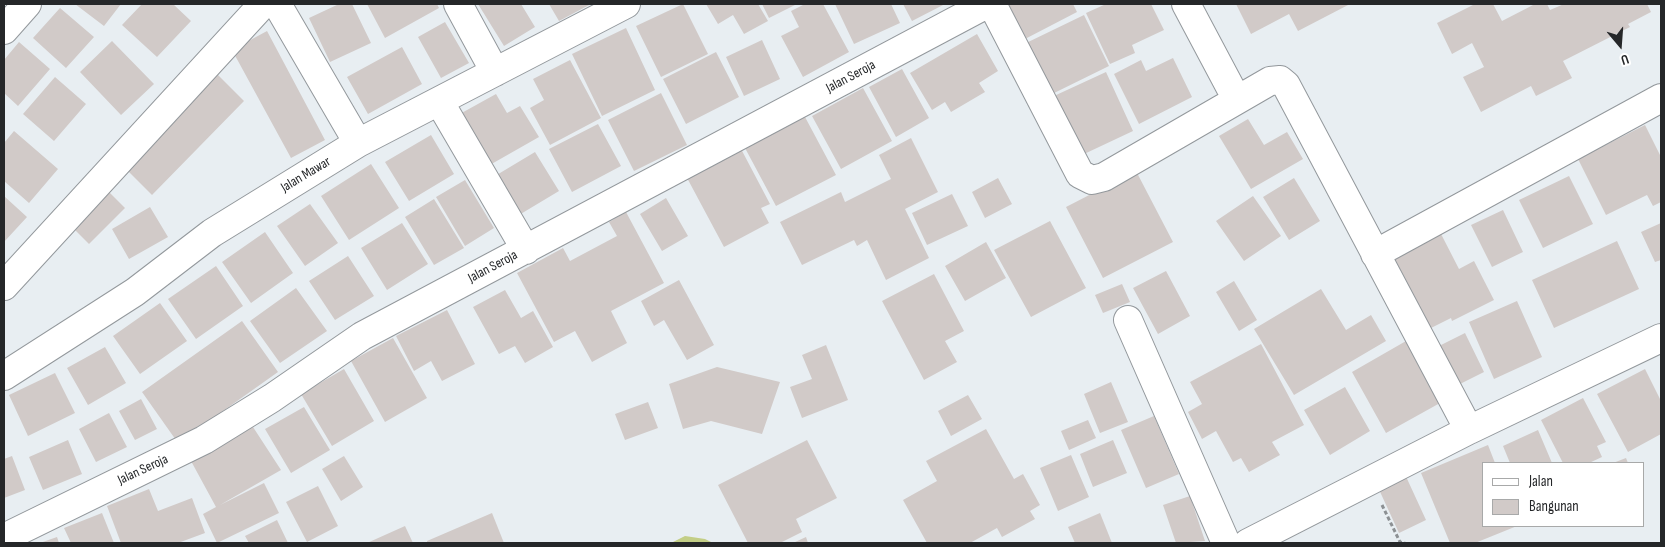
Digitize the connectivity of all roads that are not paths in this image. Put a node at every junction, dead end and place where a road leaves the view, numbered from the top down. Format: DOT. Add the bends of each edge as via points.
graph roads {
  1 [pos="27,4"];
  2 [pos="263,4"];
  3 [pos="277,4"];
  4 [pos="458,4"];
  5 [pos="626,4"];
  6 [pos="988,4"];
  7 [pos="992,4"];
  8 [pos="1186,4"];
  9 [pos="4,30"];
  10 [pos="495,72"];
  11 [pos="1661,98"];
  12 [pos="1237,100"];
  13 [pos="439,101"];
  14 [pos="358,143"];
  15 [pos="526,250"];
  16 [pos="1375,254"];
  17 [pos="4,286"];
  18 [pos="1128,320"];
  19 [pos="1661,338"];
  20 [pos="4,376"];
  21 [pos="1469,430"];
  22 [pos="4,538"];
  23 [pos="1226,543"];
  24 [pos="1248,543"];
  1 -- 9 [label="street"];
  2 -- 17 [label="street"];
  3 -- 14 [label="street"];
  4 -- 10 [label="street"];
  5 -- 10 [label="street, Jalan Mawar"];
  6 -- 15 [label="street, Jalan Seroja"];
  7 -- 12 [label="street" via="1080,174 1092,180 1104,177"];
  8 -- 12 [label="street"];
  10 -- 13 [label="street, Jalan Mawar"];
  11 -- 16 [label="street"];
  12 -- 16 [label="street" via="1270,80 1280,80 1286,86"];
  13 -- 14 [label="street, Jalan Mawar"];
  13 -- 15 [label="street"];
  14 -- 20 [label="street, Jalan Mawar" via="212,233 135,292"];
  15 -- 22 [label="street, Jalan Seroja" via="362,336 204,440"];
  16 -- 21 [label="street"];
  18 -- 23 [label="street"];
  19 -- 21 [label="street"];
  21 -- 24 [label="street"];
}
